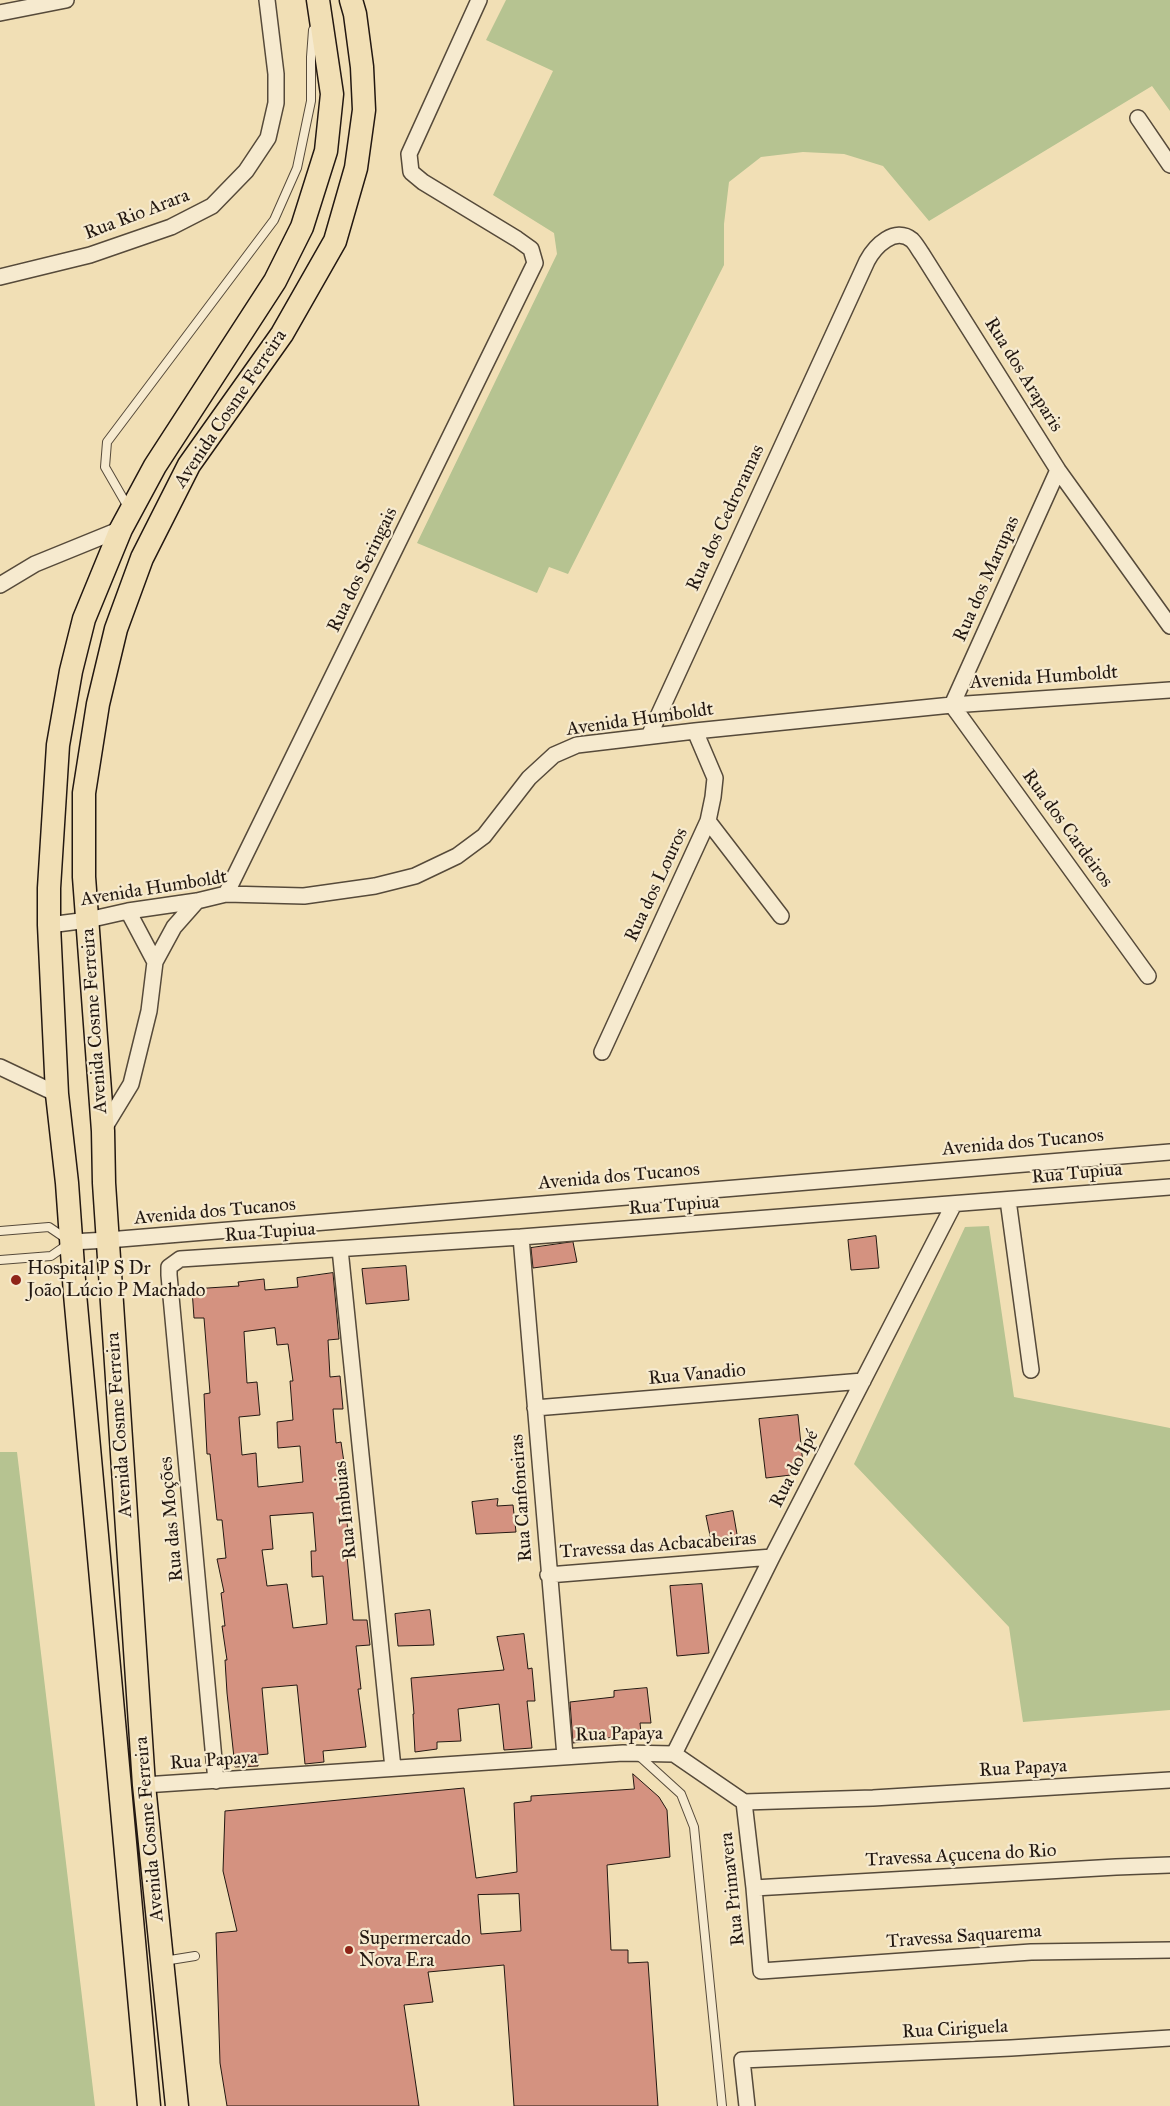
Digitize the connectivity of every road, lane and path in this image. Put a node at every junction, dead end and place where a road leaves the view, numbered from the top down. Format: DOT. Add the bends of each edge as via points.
graph roads {
  1 [pos="66,0"];
  2 [pos="267,0"];
  3 [pos="317,0"];
  4 [pos="351,0"];
  5 [pos="479,0"];
  6 [pos="0,12"];
  7 [pos="1138,118"];
  8 [pos="1170,165"];
  9 [pos="0,277"];
  10 [pos="842,316"];
  11 [pos="1058,470"];
  12 [pos="126,520"];
  13 [pos="0,585"];
  14 [pos="1170,626"];
  15 [pos="1170,690"];
  16 [pos="952,705"];
  17 [pos="695,731"];
  18 [pos="649,736"];
  19 [pos="708,821"];
  20 [pos="226,894"];
  21 [pos="197,901"];
  22 [pos="128,911"];
  23 [pos="780,916"];
  24 [pos="88,920"];
  25 [pos="49,925"];
  26 [pos="155,962"];
  27 [pos="1148,976"];
  28 [pos="602,1052"];
  29 [pos="0,1067"];
  30 [pos="57,1094"];
  31 [pos="103,1131"];
  32 [pos="1170,1152"];
  33 [pos="1170,1192"];
  34 [pos="1008,1200"];
  35 [pos="954,1204"];
  36 [pos="0,1231"];
  37 [pos="521,1237"];
  38 [pos="108,1240"];
  39 [pos="71,1242"];
  40 [pos="340,1248"];
  41 [pos="180,1259"];
  42 [pos="0,1260"];
  43 [pos="1031,1370"];
  44 [pos="862,1381"];
  45 [pos="535,1408"];
  46 [pos="772,1557"];
  47 [pos="548,1575"];
  48 [pos="636,1753"];
  49 [pos="674,1754"];
  50 [pos="564,1756"];
  51 [pos="393,1768"];
  52 [pos="1170,1780"];
  53 [pos="216,1781"];
  54 [pos="144,1785"];
  55 [pos="744,1802"];
  56 [pos="1170,1865"];
  57 [pos="754,1888"];
  58 [pos="1170,1950"];
  59 [pos="195,1956"];
  60 [pos="162,1961"];
  61 [pos="761,1971"];
  62 [pos="1170,2038"];
  63 [pos="149,2106"];
  64 [pos="177,2106"];
  65 [pos="722,2106"];
  66 [pos="747,2106"];
  1 -- 6 [label="street"];
  2 -- 9 [label="street, Rua Rio Arara" via="276,74 276,102 268,138 219,199 212,206 171,227 90,255"];
  3 -- 12 [label="main road, Avenida Cosme Ferreira" via="332,94 326,151 302,227 275,281 155,466"];
  3 -- 12 [label="lane" via="311,56 311,101 297,168 274,220 107,442 105,468"];
  4 -- 24 [label="main road, Avenida Cosme Ferreira" via="361,58 364,110 356,168 335,241 282,334 189,465 142,558 116,629 98,704 84,793 84,877"];
  5 -- 20 [label="street, Rua dos Seringais" via="409,154 411,172 518,239 531,249 535,263"];
  7 -- 8 [label="street"];
  10 -- 11 [label="street, Rua dos Araparis" via="871,253 878,245 895,236 912,240"];
  10 -- 18 [label="street, Rua dos Cedroramas"];
  11 -- 14 [label="street, Rua dos Araparis"];
  11 -- 16 [label="street, Rua dos Marupas"];
  12 -- 13 [label="street" via="35,564"];
  12 -- 25 [label="main road, Avenida Cosme Ferreira" via="84,620 71,671 58,745"];
  15 -- 16 [label="street, Avenida Humboldt"];
  16 -- 17 [label="street, Avenida Humboldt"];
  16 -- 27 [label="street, Rua dos Cardeiros"];
  17 -- 18 [label="street, Avenida Humboldt"];
  17 -- 19 [label="street, Rua dos Louros" via="715,778"];
  18 -- 20 [label="street, Avenida Humboldt" via="577,745 554,754 529,778 484,836 457,856 415,876 375,886 304,896"];
  19 -- 23 [label="street"];
  19 -- 28 [label="street, Rua dos Louros"];
  20 -- 21 [label="street, Avenida Humboldt"];
  21 -- 22 [label="street, Avenida Humboldt"];
  21 -- 26 [label="street" via="174,926"];
  22 -- 24 [label="street, Avenida Humboldt"];
  22 -- 26 [label="street"];
  24 -- 25 [label="street, Avenida Humboldt"];
  24 -- 31 [label="main road, Avenida Cosme Ferreira"];
  25 -- 30 [label="main road, Avenida Cosme Ferreira"];
  26 -- 31 [label="street" via="149,1011 131,1084"];
  29 -- 30 [label="street"];
  30 -- 39 [label="main road, Avenida Cosme Ferreira"];
  31 -- 38 [label="main road, Avenida Cosme Ferreira"];
  32 -- 38 [label="street, Avenida dos Tucanos"];
  33 -- 34 [label="street, Rua Tupiua"];
  34 -- 35 [label="street, Rua Tupiua"];
  34 -- 43 [label="street"];
  35 -- 37 [label="street, Rua Tupiua"];
  35 -- 44 [label="street, Rua do Ipé"];
  36 -- 39 [label="lane" via="49,1227"];
  37 -- 40 [label="street, Rua Tupiua"];
  37 -- 45 [label="street, Rua Canfoneiras"];
  38 -- 39 [label="street, Avenida dos Tucanos"];
  38 -- 54 [label="main road, Avenida Cosme Ferreira"];
  39 -- 42 [label="lane" via="51,1256"];
  39 -- 63 [label="main road, Avenida Cosme Ferreira"];
  40 -- 41 [label="street, Rua Tupiua"];
  40 -- 51 [label="street, Rua Imbuias"];
  41 -- 53 [label="street, Rua das Moções" via="169,1267 169,1275"];
  44 -- 45 [label="street, Rua Vanadio"];
  44 -- 46 [label="street, Rua do Ipé"];
  45 -- 47 [label="street, Rua Canfoneiras"];
  46 -- 47 [label="street, Travessa das Acbacabeiras"];
  46 -- 49 [label="street, Rua do Ipé"];
  47 -- 50 [label="street, Rua Canfoneiras"];
  48 -- 49 [label="street, Rua Papaya"];
  48 -- 50 [label="street, Rua Papaya"];
  48 -- 65 [label="lane" via="681,1794 694,1827"];
  49 -- 55 [label="street, Rua Papaya"];
  50 -- 51 [label="street, Rua Papaya"];
  51 -- 53 [label="street, Rua Papaya"];
  52 -- 55 [label="street, Rua Papaya" via="873,1798"];
  53 -- 54 [label="street, Rua Papaya"];
  54 -- 60 [label="main road, Avenida Cosme Ferreira"];
  55 -- 57 [label="street, Rua Primavera"];
  56 -- 57 [label="street, Travessa Açucena do Rio"];
  57 -- 61 [label="street, Rua Primavera"];
  58 -- 61 [label="street, Travessa Saquarema" via="1031,1952"];
  59 -- 60 [label="lane"];
  60 -- 64 [label="main road, Avenida Cosme Ferreira"];
  62 -- 66 [label="street, Rua Ciriguela" via="742,2060"];
}
